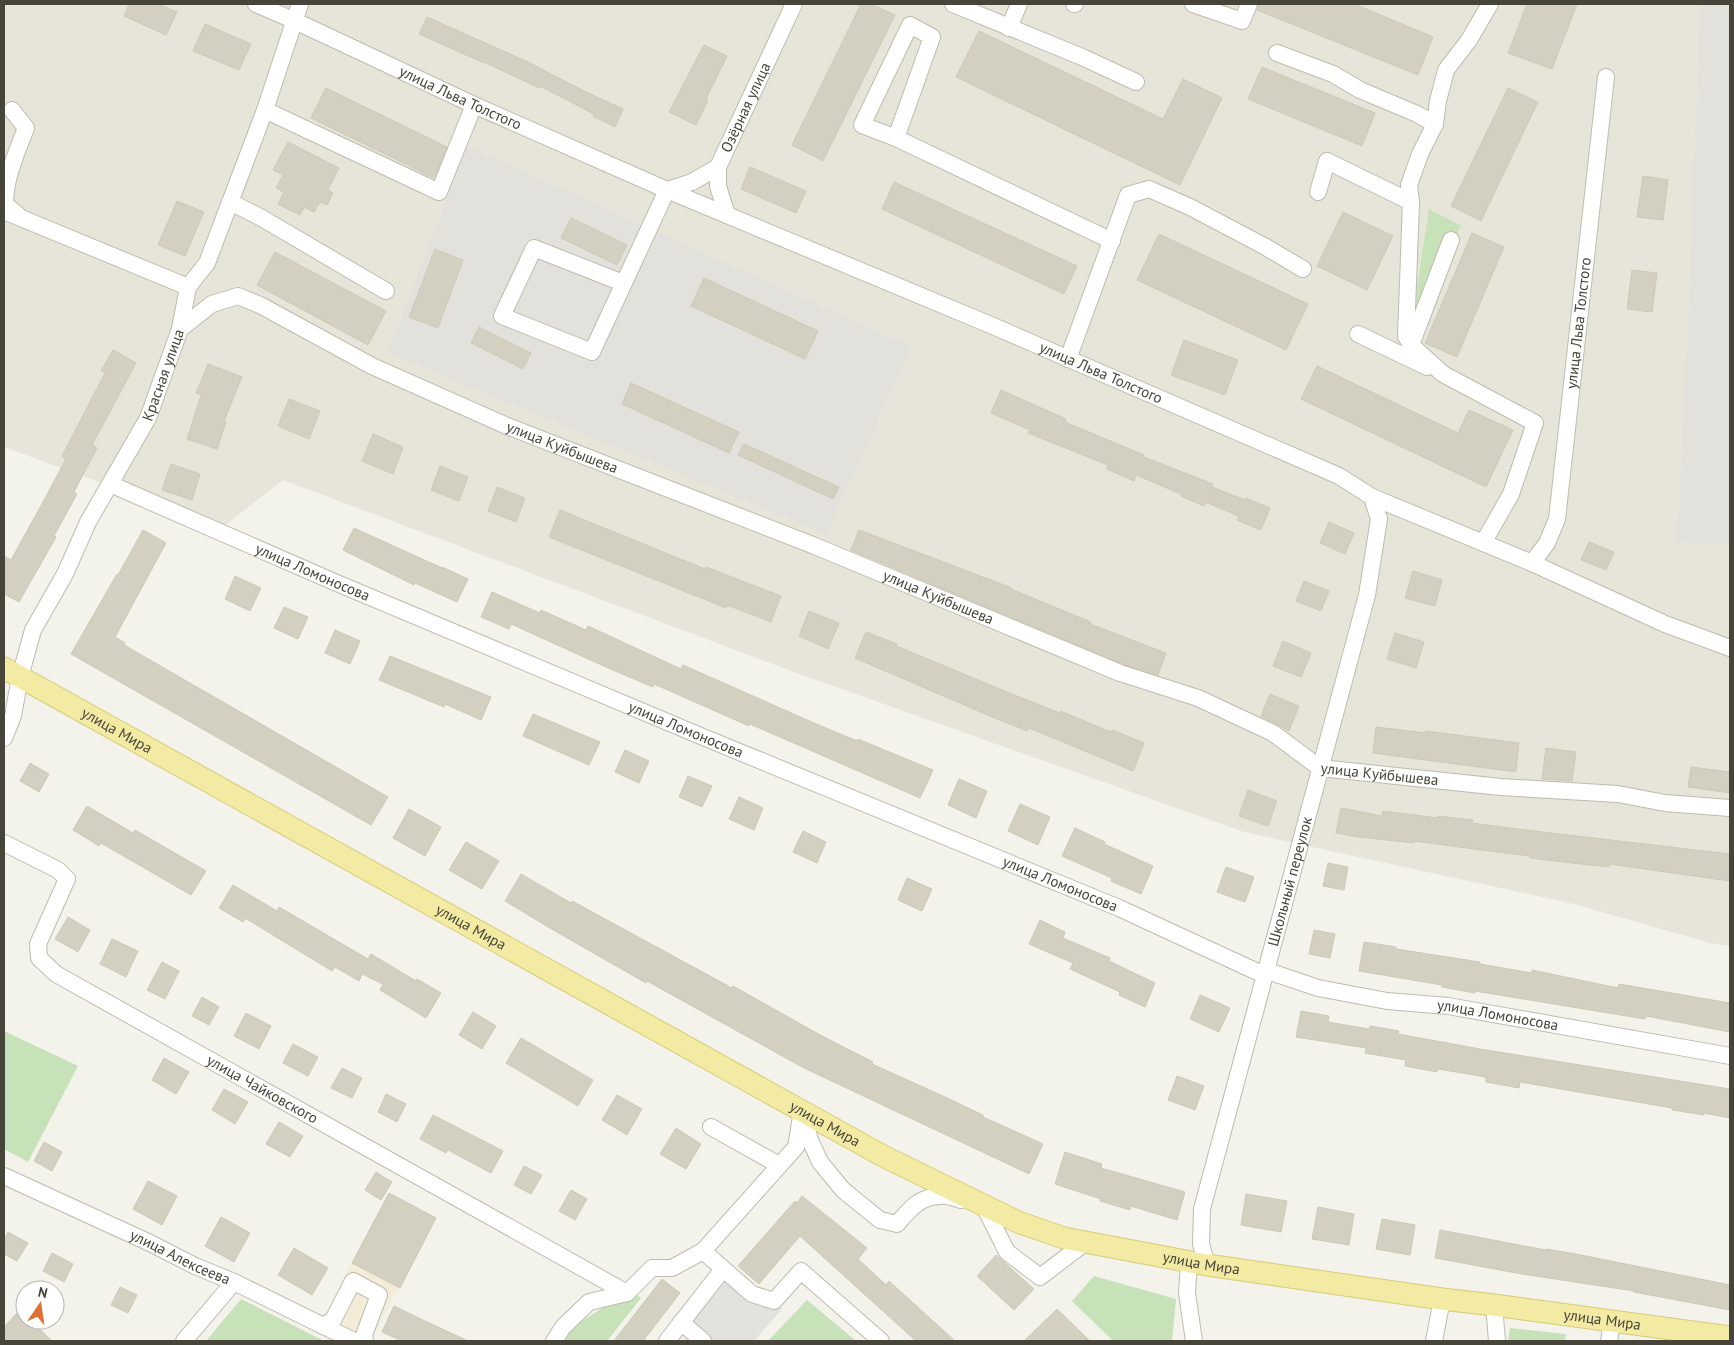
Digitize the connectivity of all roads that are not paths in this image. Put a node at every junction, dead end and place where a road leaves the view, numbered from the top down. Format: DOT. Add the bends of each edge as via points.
graph roads {
  1 [pos="256,4"];
  2 [pos="300,4"];
  3 [pos="794,4"];
  4 [pos="953,4"];
  5 [pos="1019,4"];
  6 [pos="1193,4"];
  7 [pos="1249,4"];
  8 [pos="1490,4"];
  9 [pos="293,20"];
  10 [pos="1009,28"];
  11 [pos="1277,53"];
  12 [pos="1606,77"];
  13 [pos="1136,82"];
  14 [pos="474,105"];
  15 [pos="12,110"];
  16 [pos="265,110"];
  17 [pos="1435,124"];
  18 [pos="896,138"];
  19 [pos="718,167"];
  20 [pos="666,190"];
  21 [pos="1318,192"];
  22 [pos="230,202"];
  23 [pos="1411,202"];
  24 [pos="4,211"];
  25 [pos="727,215"];
  26 [pos="20,216"];
  27 [pos="1451,240"];
  28 [pos="1112,241"];
  29 [pos="1303,269"];
  30 [pos="623,283"];
  31 [pos="188,288"];
  32 [pos="386,291"];
  33 [pos="180,330"];
  34 [pos="1358,334"];
  35 [pos="1411,345"];
  36 [pos="1068,359"];
  37 [pos="1443,374"];
  38 [pos="110,484"];
  39 [pos="1372,497"];
  40 [pos="1483,543"];
  41 [pos="1532,563"];
  42 [pos="1730,648"];
  43 [pos="12,672"];
  44 [pos="4,738"];
  45 [pos="1320,768"];
  46 [pos="1730,808"];
  47 [pos="4,843"];
  48 [pos="1264,972"];
  49 [pos="1730,1056"];
  50 [pos="802,1111"];
  51 [pos="711,1127"];
  52 [pos="779,1165"];
  53 [pos="4,1176"];
  54 [pos="980,1204"];
  55 [pos="1086,1242"];
  56 [pos="703,1251"];
  57 [pos="1198,1264"];
  58 [pos="723,1269"];
  59 [pos="234,1282"];
  60 [pos="627,1293"];
  61 [pos="1442,1299"];
  62 [pos="1494,1305"];
  63 [pos="681,1322"];
  64 [pos="324,1326"];
  65 [pos="1610,1332"];
  66 [pos="1730,1338"];
  67 [pos="184,1341"];
  68 [pos="354,1341"];
  69 [pos="365,1341"];
  70 [pos="554,1341"];
  71 [pos="667,1341"];
  72 [pos="703,1341"];
  73 [pos="881,1341"];
  74 [pos="1194,1341"];
  75 [pos="1434,1341"];
  76 [pos="1497,1341"];
  1 -- 9 [label="street, улица Льва Толстого"];
  2 -- 9 [label="street, Красная улица"];
  3 -- 19 [label="street, Озёрная улица"];
  4 -- 10 [label="street"];
  5 -- 10 [label="street"];
  6 -- 7 [label="street" via="1242,21"];
  8 -- 17 [label="street" via="1446,70"];
  9 -- 14 [label="street, улица Льва Толстого"];
  9 -- 16 [label="street, Красная улица"];
  10 -- 13 [label="street"];
  11 -- 17 [label="street" via="1334,74 1360,90"];
  12 -- 41 [label="street, улица Льва Толстого" via="1557,519 1547,543"];
  14 -- 16 [label="street" via="439,192"];
  14 -- 20 [label="street, улица Льва Толстого"];
  15 -- 26 [label="street" via="26,128 5,190 6,204"];
  16 -- 22 [label="street, Красная улица"];
  17 -- 23 [label="street" via="1409,185"];
  18 -- 18 [label="street" via="862,125 910,26 932,37"];
  18 -- 28 [label="street"];
  19 -- 20 [label="street" via="692,182"];
  19 -- 25 [label="street, Озёрная улица" via="718,186"];
  20 -- 25 [label="street, улица Льва Толстого"];
  20 -- 30 [label="street"];
  21 -- 23 [label="street" via="1326,161"];
  22 -- 31 [label="street, Красная улица" via="207,263"];
  22 -- 32 [label="street"];
  23 -- 35 [label="street" via="1406,336"];
  24 -- 26 [label="street"];
  25 -- 36 [label="street, улица Льва Толстого"];
  26 -- 31 [label="street"];
  27 -- 35 [label="street"];
  28 -- 29 [label="street" via="1128,195 1149,189 1190,207"];
  28 -- 36 [label="street"];
  30 -- 30 [label="street" via="592,352 502,316 534,248"];
  31 -- 33 [label="street, Красная улица"];
  33 -- 38 [label="street, Красная улица" via="148,418"];
  33 -- 45 [label="street, улица Куйбышева" via="212,304 238,296 372,366 507,426 815,546 1120,673 1198,698 1273,733"];
  34 -- 37 [label="street"];
  35 -- 37 [label="street"];
  36 -- 39 [label="street, улица Льва Толстого" via="1339,476"];
  37 -- 40 [label="street" via="1535,423 1510,494"];
  38 -- 43 [label="street, Красная улица"];
  38 -- 48 [label="street, улица Ломоносова" via="332,581 1119,908"];
  39 -- 40 [label="street, улица Льва Толстого"];
  39 -- 45 [label="street, Школьный переулок" via="1379,519 1368,585"];
  40 -- 41 [label="street, улица Льва Толстого"];
  41 -- 42 [label="street, улица Льва Толстого" via="1665,624"];
  43 -- 44 [label="street, Красная улица" via="14,716"];
  43 -- 50 [label="main road, улица Мира"];
  45 -- 46 [label="street, улица Куйбышева" via="1500,787 1618,794 1665,804"];
  45 -- 48 [label="street, Школьный переулок"];
  47 -- 60 [label="street, улица Чайковского" via="58,870 67,879 38,944 39,958 56,974"];
  48 -- 49 [label="street, улица Ломоносова" via="1318,988 1387,1001 1448,1006"];
  48 -- 57 [label="street, Школьный переулок" via="1202,1209"];
  50 -- 52 [label="street" via="796,1147"];
  50 -- 54 [label="main road, улица Мира"];
  50 -- 54 [label="street" via="820,1162 843,1190 880,1220 897,1224 921,1200 940,1196"];
  51 -- 52 [label="street"];
  52 -- 56 [label="street"];
  53 -- 59 [label="street, улица Алексеева"];
  54 -- 55 [label="main road, улица Мира" via="1018,1222"];
  54 -- 55 [label="street" via="1007,1252 1040,1277"];
  55 -- 57 [label="main road, улица Мира"];
  56 -- 58 [label="street"];
  56 -- 60 [label="street" via="672,1268 652,1268"];
  57 -- 61 [label="main road, улица Мира"];
  57 -- 74 [label="street, Школьный переулок" via="1186,1292"];
  58 -- 63 [label="street"];
  58 -- 73 [label="street" via="752,1294 774,1301 801,1271"];
  59 -- 64 [label="street, улица Алексеева"];
  59 -- 67 [label="street"];
  60 -- 70 [label="street" via="589,1302 563,1327"];
  61 -- 62 [label="main road, улица Мира"];
  61 -- 75 [label="street"];
  62 -- 65 [label="main road, улица Мира"];
  62 -- 76 [label="street"];
  63 -- 71 [label="street"];
  63 -- 72 [label="street"];
  64 -- 68 [label="street, улица Алексеева"];
  64 -- 69 [label="street" via="333,1320 353,1281 379,1295 364,1335"];
  65 -- 66 [label="main road, улица Мира"];
}
